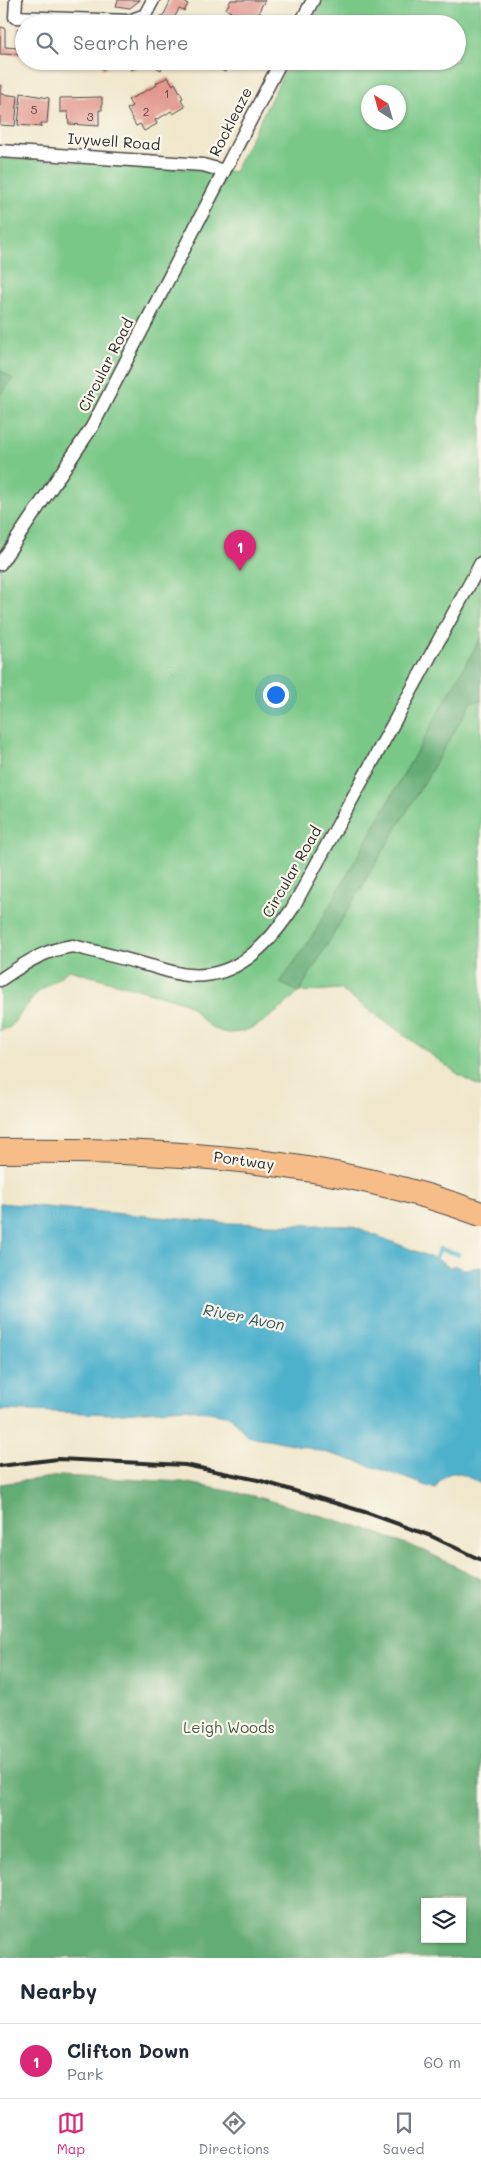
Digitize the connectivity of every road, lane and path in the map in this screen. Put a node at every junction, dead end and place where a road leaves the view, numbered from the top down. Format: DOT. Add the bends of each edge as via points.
graph roads {
  1 [pos="16,0"];
  2 [pos="153,0"];
  3 [pos="313,0"];
  4 [pos="15,15"];
  5 [pos="143,15"];
  6 [pos="305,15"];
  7 [pos="276,70"];
  8 [pos="0,151"];
  9 [pos="224,171"];
  10 [pos="481,563"];
  11 [pos="0,564"];
  12 [pos="0,980"];
  13 [pos="0,1151"];
  14 [pos="481,1214"];
  1 -- 4 [label="street"];
  2 -- 5 [label="street"];
  3 -- 6 [label="street"];
  7 -- 9 [label="street, Rockleaze"];
  8 -- 9 [label="street, Ivywell Road" via="203,165"];
  9 -- 11 [label="street, Circular Road" via="92,427"];
  10 -- 12 [label="street, Circular Road" via="292,909 273,936 256,952 230,969 214,974 188,975 73,946 54,949"];
  13 -- 14 [label="highway, Portway" via="108,1150 218,1156 341,1175 421,1194"];
}
